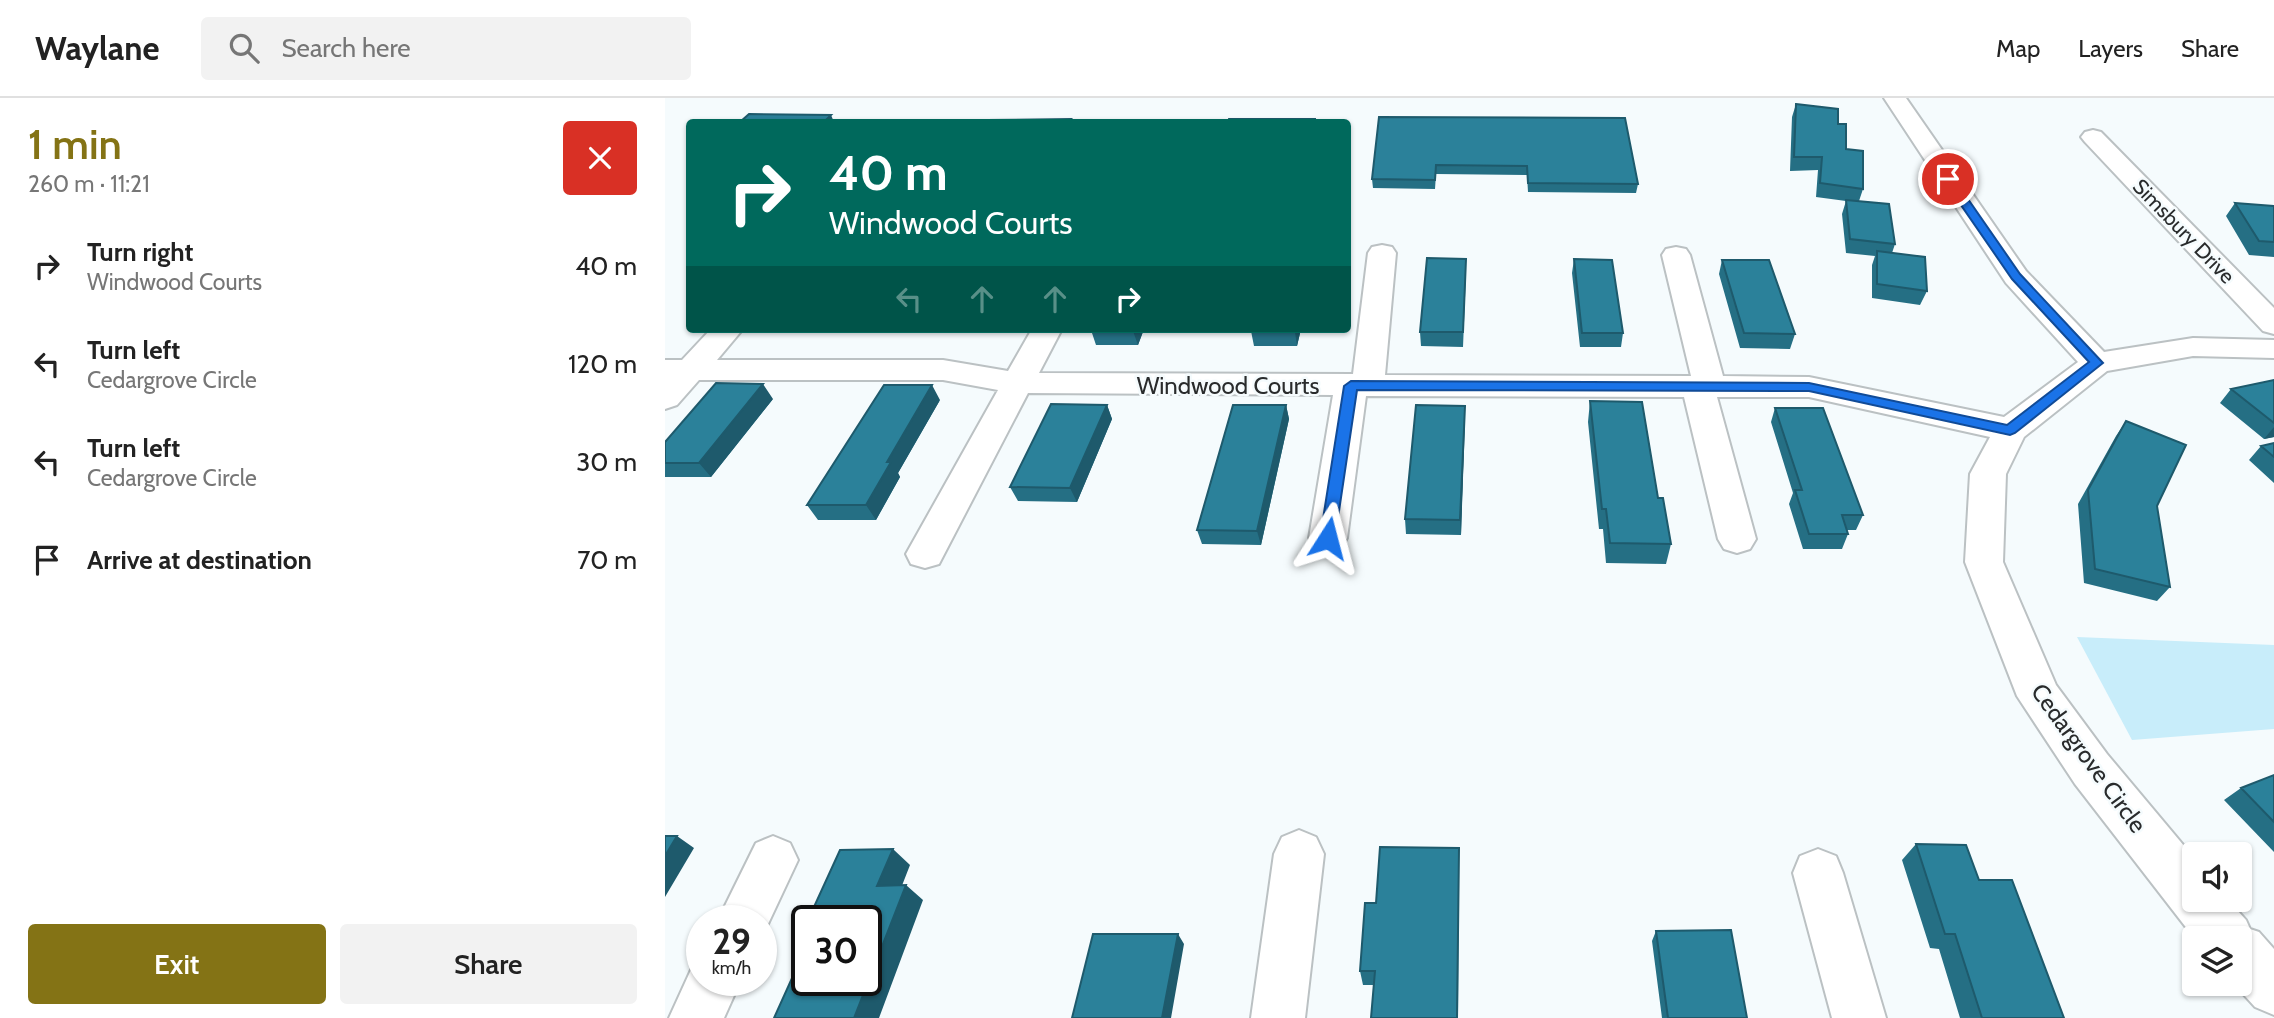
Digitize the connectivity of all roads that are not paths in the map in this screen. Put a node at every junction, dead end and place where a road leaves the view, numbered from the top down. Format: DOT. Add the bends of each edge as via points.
graph roads {
  1 [pos="1895,98"];
  2 [pos="2093,137"];
  3 [pos="1382,253"];
  4 [pos="1677,255"];
  5 [pos="2274,326"];
  6 [pos="723,333"];
  7 [pos="1045,333"];
  8 [pos="2274,349"];
  9 [pos="2097,363"];
  10 [pos="678,370"];
  11 [pos="1018,383"];
  12 [pos="1359,386"];
  13 [pos="1704,387"];
  14 [pos="665,398"];
  15 [pos="2010,430"];
  16 [pos="1328,538"];
  17 [pos="1737,539"];
  18 [pos="925,554"];
  19 [pos="1299,854"];
  20 [pos="773,860"];
  21 [pos="1818,873"];
  22 [pos="2182,883"];
  23 [pos="751,905"];
  24 [pos="2206,912"];
  25 [pos="2218,926"];
  26 [pos="2252,964"];
  27 [pos="2274,988"];
  28 [pos="707,996"];
  29 [pos="696,1018"];
  30 [pos="1278,1018"];
  31 [pos="1859,1018"];
  1 -- 9 [label="street" via="2016,276"];
  2 -- 5 [label="street, Simsbury Drive"];
  3 -- 12 [label="street"];
  4 -- 13 [label="street"];
  6 -- 10 [label="street"];
  7 -- 11 [label="street"];
  8 -- 9 [label="street" via="2193,347"];
  9 -- 15 [label="street, Cedargrove Circle"];
  10 -- 11 [label="street, Windwood Courts" via="943,370"];
  10 -- 14 [label="street"];
  11 -- 12 [label="street, Windwood Courts"];
  11 -- 18 [label="street"];
  12 -- 13 [label="street, Windwood Courts"];
  12 -- 16 [label="street"];
  13 -- 15 [label="street, Windwood Courts" via="1809,387"];
  13 -- 17 [label="street"];
  15 -- 22 [label="street, Cedargrove Circle" via="1988,474 1984,562 2003,613 2039,696"];
  19 -- 30 [label="street"];
  20 -- 23 [label="street"];
  21 -- 31 [label="street"];
  24 -- 25 [label="street, Cedargrove Circle"];
  26 -- 27 [label="street"];
  28 -- 29 [label="street"];
}
